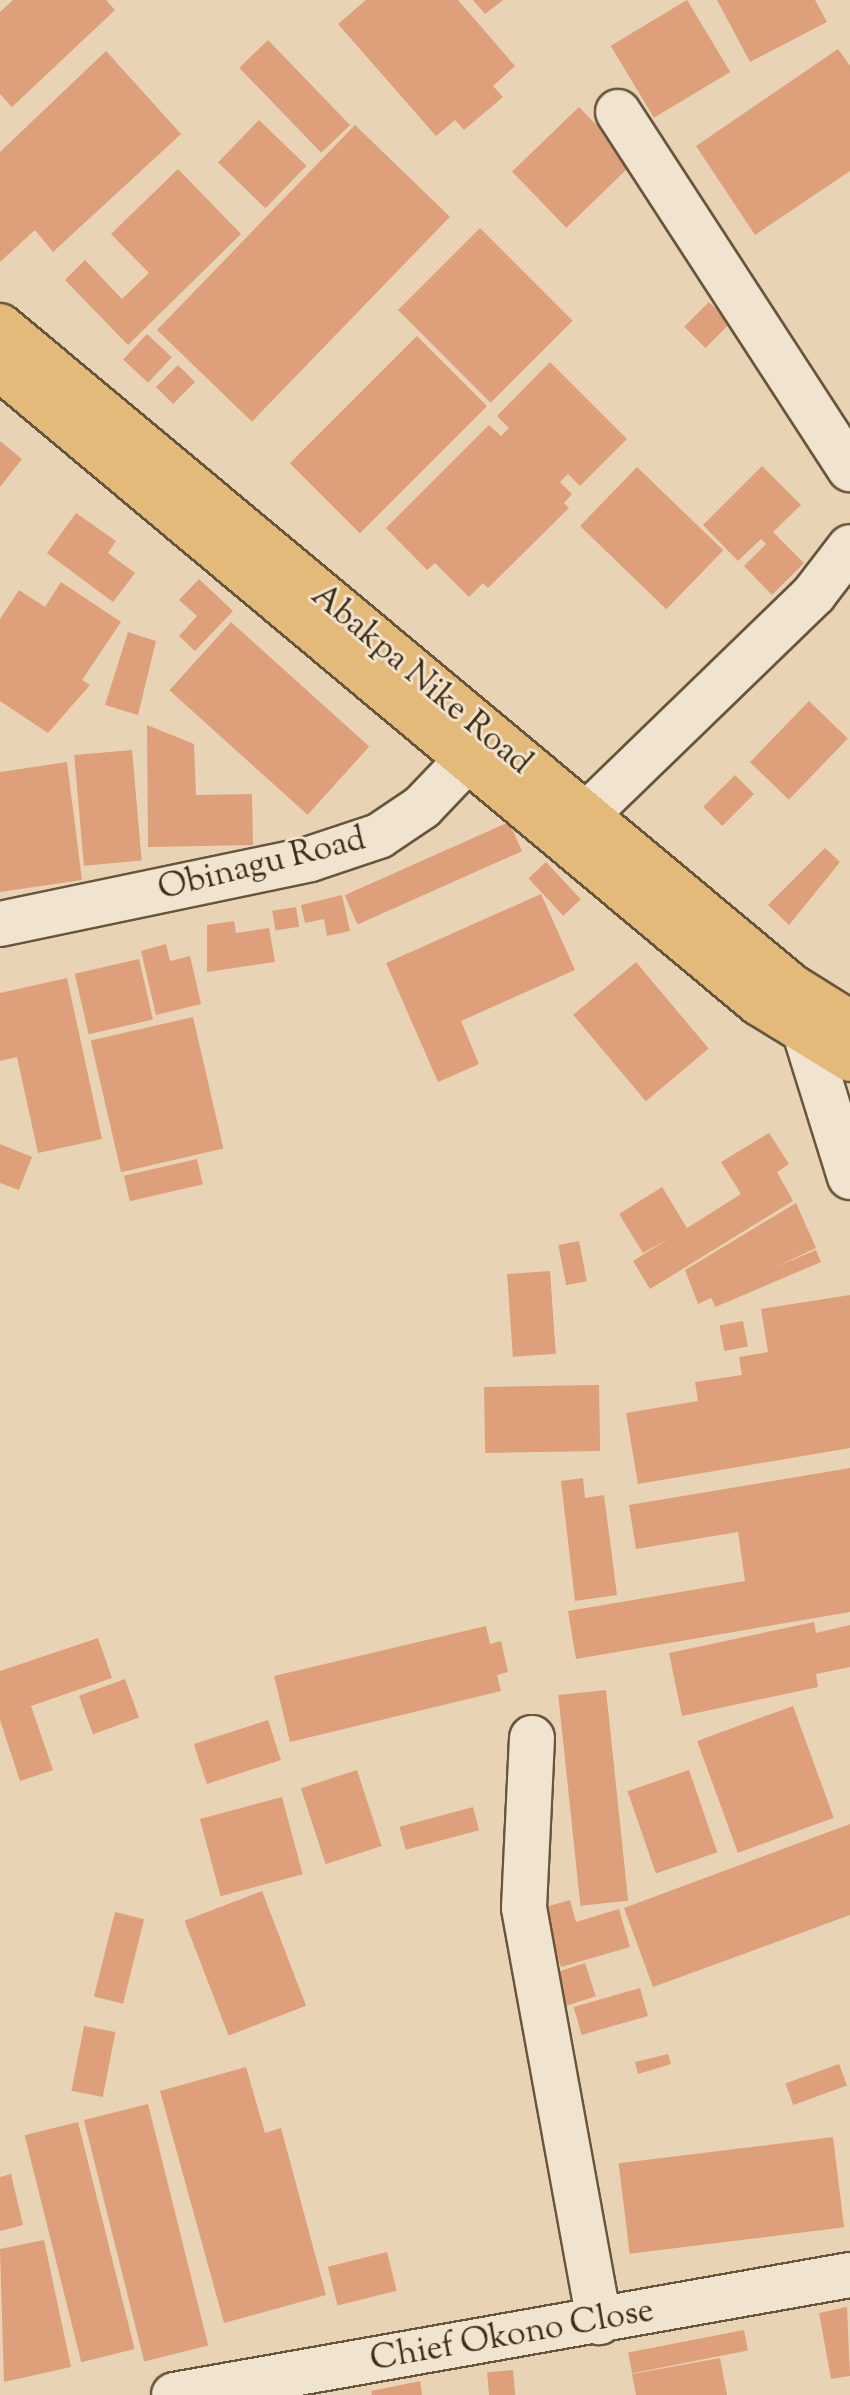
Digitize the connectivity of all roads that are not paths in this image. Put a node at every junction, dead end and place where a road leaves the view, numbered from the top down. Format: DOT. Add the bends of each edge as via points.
graph roads {
  1 [pos="618,112"];
  2 [pos="0,326"];
  3 [pos="0,368"];
  4 [pos="850,469"];
  5 [pos="850,547"];
  6 [pos="478,748"];
  7 [pos="585,816"];
  8 [pos="0,924"];
  9 [pos="791,986"];
  10 [pos="850,1023"];
  11 [pos="804,1030"];
  12 [pos="850,1059"];
  13 [pos="850,1177"];
  14 [pos="532,1738"];
  15 [pos="850,2275"];
  16 [pos="599,2322"];
  17 [pos="174,2395"];
  1 -- 4 [label="street"];
  2 -- 6 [label="main road, Abakpa Nike Road"];
  3 -- 6 [label="main road, Abakpa Nike Road"];
  5 -- 7 [label="street" via="814,594"];
  6 -- 7 [label="main road, Abakpa Nike Road"];
  6 -- 8 [label="street, Obinagu Road" via="422,807 379,836 310,859"];
  6 -- 11 [label="main road, Abakpa Nike Road" via="759,1003"];
  7 -- 9 [label="main road, Abakpa Nike Road"];
  9 -- 10 [label="main road, Abakpa Nike Road"];
  9 -- 11 [label="street"];
  11 -- 12 [label="main road, Abakpa Nike Road"];
  11 -- 13 [label="street"];
  14 -- 16 [label="street" via="524,1908"];
  15 -- 16 [label="street, Chief Okono Close"];
  16 -- 17 [label="street, Chief Okono Close"];
}
